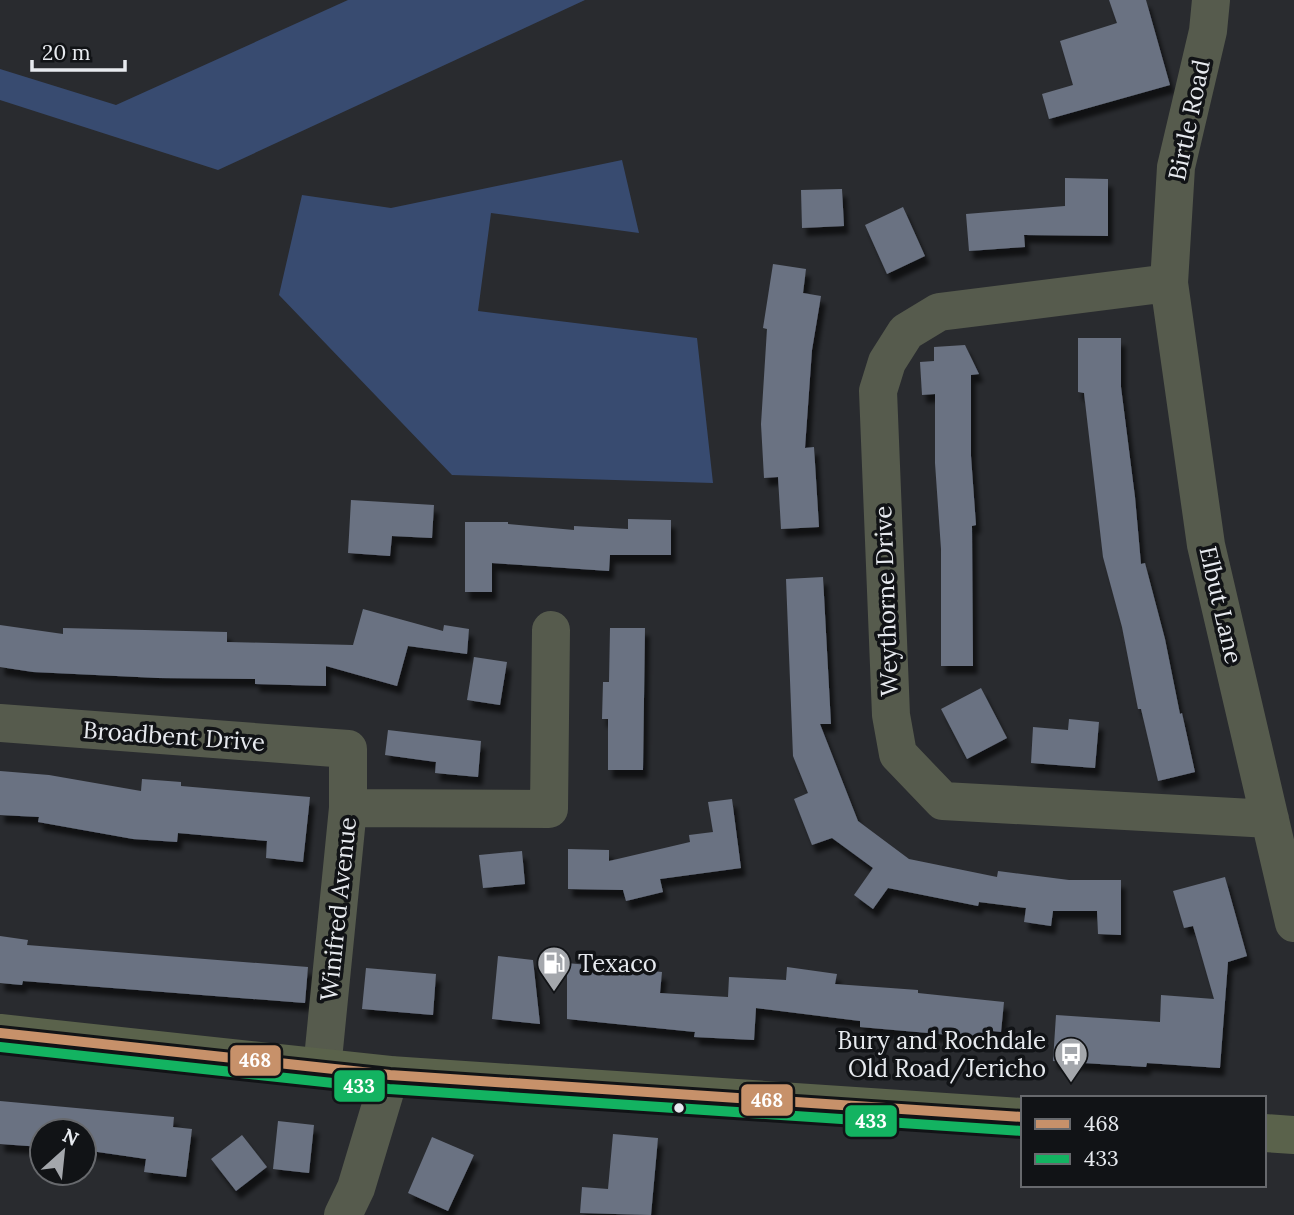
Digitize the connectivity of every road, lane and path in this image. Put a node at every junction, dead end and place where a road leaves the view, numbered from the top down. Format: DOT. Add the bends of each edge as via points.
graph roads {
  1 [pos="1211,0"];
  2 [pos="1169,283"];
  3 [pos="551,630"];
  4 [pos="0,723"];
  5 [pos="348,749"];
  6 [pos="348,808"];
  7 [pos="1270,819"];
  8 [pos="1294,923"];
  9 [pos="0,1033"];
  10 [pos="322,1069"];
  11 [pos="390,1074"];
  12 [pos="1021,1117"];
  13 [pos="1266,1133"];
  14 [pos="1294,1135"];
  15 [pos="344,1215"];
  1 -- 2 [label="street, Birtle Road" via="1208,31 1175,167"];
  2 -- 7 [label="street, Elbut Lane" via="1206,545"];
  2 -- 7 [label="street, Weythorne Drive" via="939,312 906,331 887,362 878,391 891,715 898,754 943,801"];
  3 -- 6 [label="street" via="549,808"];
  4 -- 5 [label="street, Broadbent Drive"];
  5 -- 6 [label="street, Winifred Avenue"];
  6 -- 10 [label="street, Winifred Avenue"];
  7 -- 8 [label="street, Elbut Lane"];
  9 -- 10 [label="main road"];
  10 -- 11 [label="main road"];
  11 -- 12 [label="main road"];
  11 -- 15 [label="street"];
  13 -- 14 [label="main road"];
}
